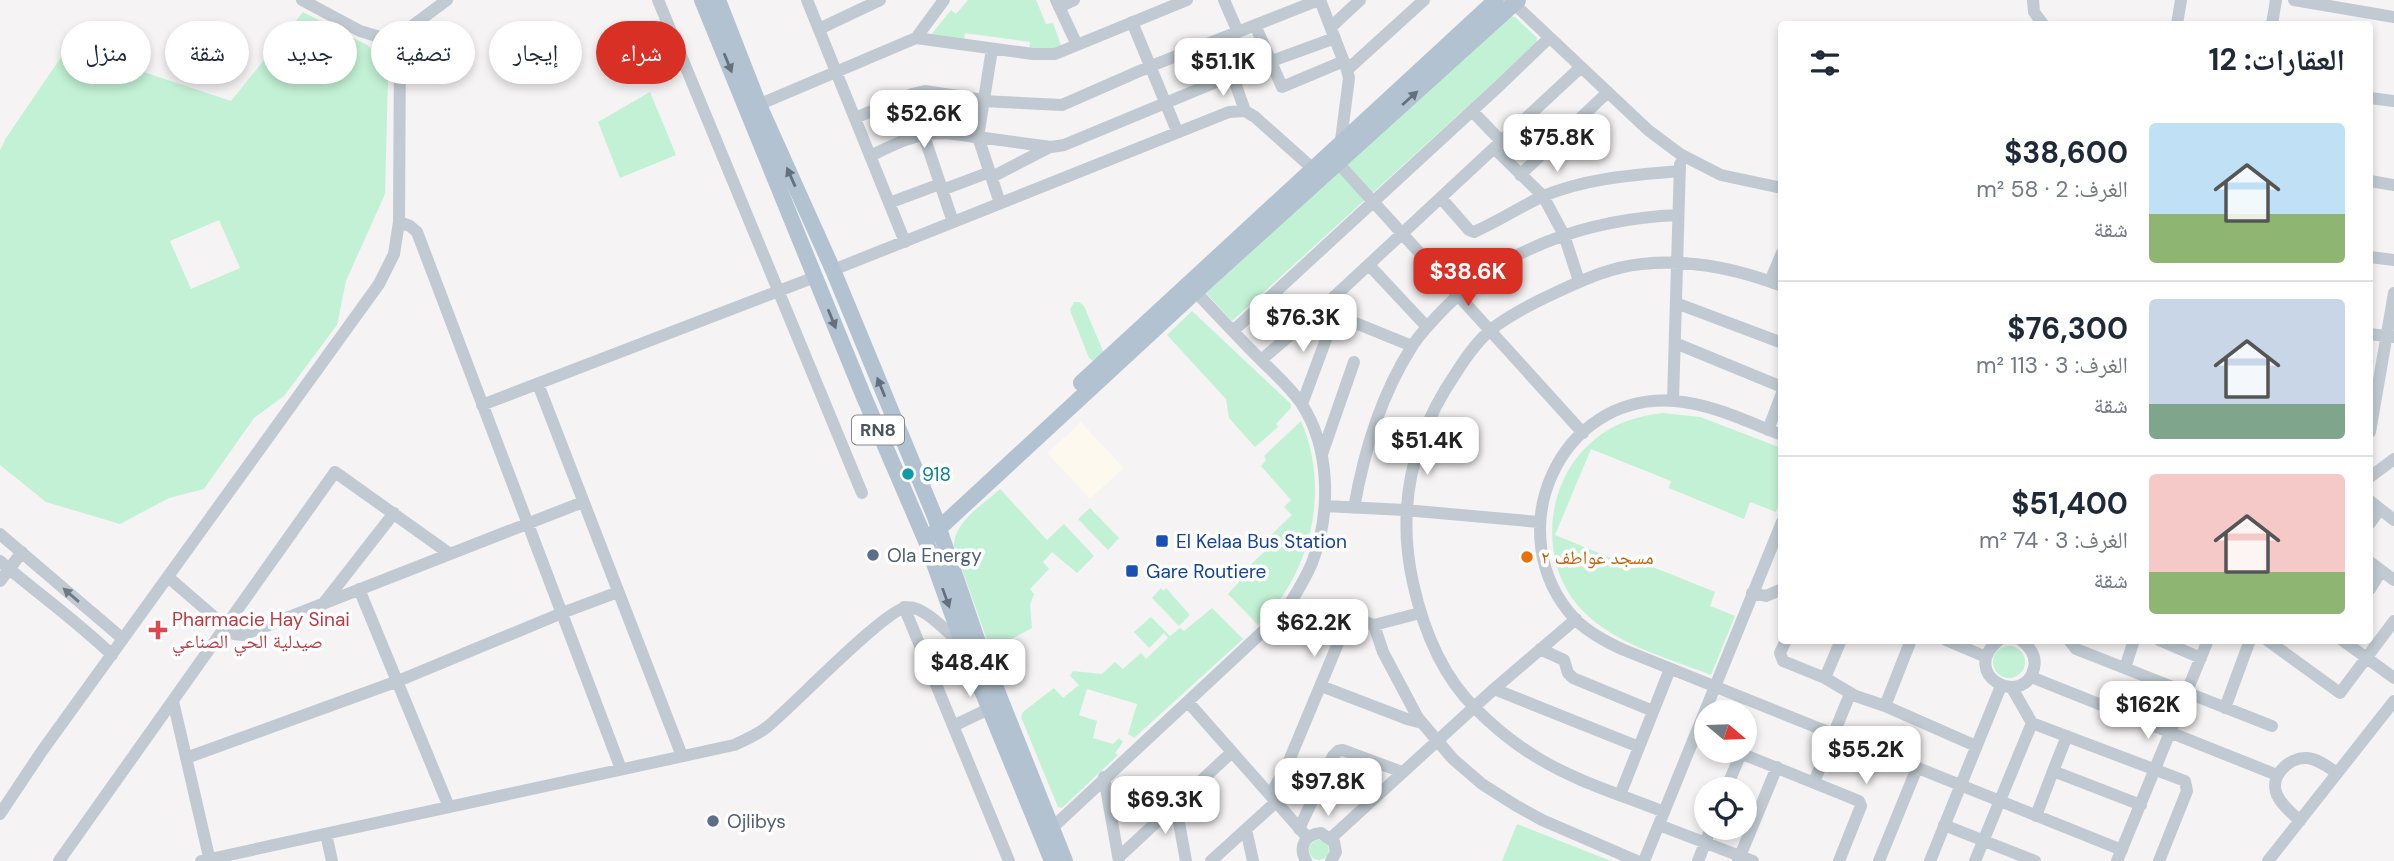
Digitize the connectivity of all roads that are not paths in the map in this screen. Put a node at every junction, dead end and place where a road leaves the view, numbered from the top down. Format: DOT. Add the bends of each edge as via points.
graph roads {
  1 [pos="302,0"];
  2 [pos="447,0"];
  3 [pos="658,0"];
  4 [pos="702,0"];
  5 [pos="718,0"];
  6 [pos="807,0"];
  7 [pos="880,0"];
  8 [pos="944,0"];
  9 [pos="1074,0"];
  10 [pos="1187,0"];
  11 [pos="1224,0"];
  12 [pos="1320,0"];
  13 [pos="1360,0"];
  14 [pos="1424,0"];
  15 [pos="1496,0"];
  16 [pos="2033,0"];
  17 [pos="2181,0"];
  18 [pos="2276,0"];
  19 [pos="2294,0"];
  20 [pos="1514,1"];
  21 [pos="1058,3"];
  22 [pos="2394,17"];
  23 [pos="419,21"];
  24 [pos="2041,21"];
  25 [pos="2178,21"];
  26 [pos="2272,21"];
  27 [pos="1132,22"];
  28 [pos="1255,25"];
  29 [pos="818,29"];
  30 [pos="1238,32"];
  31 [pos="1333,32"];
  32 [pos="371,34"];
  33 [pos="916,38"];
  34 [pos="1549,38"];
  35 [pos="1220,40"];
  36 [pos="1077,46"];
  37 [pos="992,49"];
  38 [pos="1271,61"];
  39 [pos="1346,65"];
  40 [pos="1151,66"];
  41 [pos="1581,67"];
  42 [pos="836,72"];
  43 [pos="1233,75"];
  44 [pos="400,84"];
  45 [pos="1608,92"];
  46 [pos="2373,98"];
  47 [pos="983,100"];
  48 [pos="2394,101"];
  49 [pos="1166,104"];
  50 [pos="753,107"];
  51 [pos="1245,111"];
  52 [pos="1472,111"];
  53 [pos="855,118"];
  54 [pos="1177,131"];
  55 [pos="923,133"];
  56 [pos="978,138"];
  57 [pos="1498,146"];
  58 [pos="1051,147"];
  59 [pos="1341,155"];
  60 [pos="1680,155"];
  61 [pos="870,156"];
  62 [pos="1680,171"];
  63 [pos="1319,173"];
  64 [pos="991,174"];
  65 [pos="1520,175"];
  66 [pos="2373,182"];
  67 [pos="2394,185"];
  68 [pos="941,187"];
  69 [pos="1778,187"];
  70 [pos="1543,196"];
  71 [pos="1441,198"];
  72 [pos="1373,201"];
  73 [pos="889,203"];
  74 [pos="1000,203"];
  75 [pos="1678,215"];
  76 [pos="399,222"];
  77 [pos="953,222"];
  78 [pos="1402,233"];
  79 [pos="1564,235"];
  80 [pos="905,242"];
  81 [pos="2373,257"];
  82 [pos="2394,260"];
  83 [pos="1676,262"];
  84 [pos="1369,265"];
  85 [pos="833,270"];
  86 [pos="815,277"];
  87 [pos="1579,281"];
  88 [pos="1776,284"];
  89 [pos="1191,287"];
  90 [pos="778,291"];
  91 [pos="2394,293"];
  92 [pos="1458,294"];
  93 [pos="1676,303"];
  94 [pos="1321,309"];
  95 [pos="1335,315"];
  96 [pos="1427,327"];
  97 [pos="1491,330"];
  98 [pos="1233,331"];
  99 [pos="2373,334"];
  100 [pos="2391,337"];
  101 [pos="1778,341"];
  102 [pos="1675,344"];
  103 [pos="1412,346"];
  104 [pos="1261,360"];
  105 [pos="1354,362"];
  106 [pos="537,384"];
  107 [pos="1778,385"];
  108 [pos="1674,401"];
  109 [pos="1302,404"];
  110 [pos="1778,404"];
  111 [pos="482,405"];
  112 [pos="2373,418"];
  113 [pos="1768,430"];
  114 [pos="1583,433"];
  115 [pos="1778,434"];
  116 [pos="1322,454"];
  117 [pos="2394,459"];
  118 [pos="2373,475"];
  119 [pos="862,492"];
  120 [pos="583,502"];
  121 [pos="2375,505"];
  122 [pos="1325,506"];
  123 [pos="1354,508"];
  124 [pos="1405,510"];
  125 [pos="394,513"];
  126 [pos="2394,520"];
  127 [pos="1539,522"];
  128 [pos="937,523"];
  129 [pos="528,524"];
  130 [pos="0,534"];
  131 [pos="923,534"];
  132 [pos="1777,548"];
  133 [pos="22,552"];
  134 [pos="450,554"];
  135 [pos="4,564"];
  136 [pos="2373,564"];
  137 [pos="2381,571"];
  138 [pos="168,577"];
  139 [pos="2394,580"];
  140 [pos="0,581"];
  141 [pos="2373,584"];
  142 [pos="359,589"];
  143 [pos="1778,591"];
  144 [pos="618,593"];
  145 [pos="1752,593"];
  146 [pos="322,604"];
  147 [pos="904,607"];
  148 [pos="562,613"];
  149 [pos="1420,613"];
  150 [pos="1576,619"];
  151 [pos="2394,621"];
  152 [pos="1374,625"];
  153 [pos="226,626"];
  154 [pos="123,639"];
  155 [pos="1784,644"];
  156 [pos="1836,644"];
  157 [pos="1909,644"];
  158 [pos="1955,644"];
  159 [pos="1994,644"];
  160 [pos="2026,644"];
  161 [pos="2072,644"];
  162 [pos="2133,644"];
  163 [pos="2168,644"];
  164 [pos="2206,644"];
  165 [pos="2248,644"];
  166 [pos="2348,644"];
  167 [pos="2283,645"];
  168 [pos="972,648"];
  169 [pos="1540,649"];
  170 [pos="112,655"];
  171 [pos="1986,657"];
  172 [pos="2201,658"];
  173 [pos="2367,658"];
  174 [pos="2125,668"];
  175 [pos="1670,669"];
  176 [pos="2031,677"];
  177 [pos="1825,678"];
  178 [pos="2394,678"];
  179 [pos="398,681"];
  180 [pos="1321,686"];
  181 [pos="1715,686"];
  182 [pos="2007,687"];
  183 [pos="1494,690"];
  184 [pos="2187,693"];
  185 [pos="1852,694"];
  186 [pos="173,701"];
  187 [pos="2394,701"];
  188 [pos="1188,702"];
  189 [pos="995,705"];
  190 [pos="1885,706"];
  191 [pos="1474,707"];
  192 [pos="2224,708"];
  193 [pos="1653,711"];
  194 [pos="1422,723"];
  195 [pos="2032,723"];
  196 [pos="953,726"];
  197 [pos="2272,726"];
  198 [pos="2171,732"];
  199 [pos="1834,734"];
  200 [pos="2067,736"];
  201 [pos="1438,741"];
  202 [pos="1976,746"];
  203 [pos="1639,747"];
  204 [pos="1232,752"];
  205 [pos="682,756"];
  206 [pos="186,758"];
  207 [pos="1777,767"];
  208 [pos="1917,768"];
  209 [pos="621,769"];
  210 [pos="2155,769"];
  211 [pos="2053,771"];
  212 [pos="1402,772"];
  213 [pos="2337,773"];
  214 [pos="2277,775"];
  215 [pos="1731,777"];
  216 [pos="1104,778"];
  217 [pos="1814,782"];
  218 [pos="1961,785"];
  219 [pos="1620,795"];
  220 [pos="1273,798"];
  221 [pos="2001,802"];
  222 [pos="2141,805"];
  223 [pos="1176,806"];
  224 [pos="449,807"];
  225 [pos="0,814"];
  226 [pos="2036,816"];
  227 [pos="1661,818"];
  228 [pos="2300,821"];
  229 [pos="1944,825"];
  230 [pos="1052,828"];
  231 [pos="1246,829"];
  232 [pos="1303,833"];
  233 [pos="326,834"];
  234 [pos="1331,838"];
  235 [pos="1984,841"];
  236 [pos="1705,842"];
  237 [pos="2119,856"];
  238 [pos="1739,858"];
  239 [pos="1119,859"];
  240 [pos="207,860"];
  241 [pos="59,861"];
  242 [pos="332,861"];
  243 [pos="1009,861"];
  244 [pos="1052,861"];
  245 [pos="1065,861"];
  246 [pos="1186,861"];
  247 [pos="1211,861"];
  248 [pos="1253,861"];
  249 [pos="1306,861"];
  250 [pos="1331,861"];
  251 [pos="1637,861"];
  252 [pos="1644,861"];
  253 [pos="1698,861"];
  254 [pos="1753,861"];
  255 [pos="1839,861"];
  256 [pos="1879,861"];
  257 [pos="1930,861"];
  258 [pos="1975,861"];
  259 [pos="2035,861"];
  260 [pos="2159,861"];
  261 [pos="2268,861"];
  1 -- 32 [label="street"];
  2 -- 23 [label="street"];
  3 -- 90 [label="street"];
  4 -- 50 [label="main road, RN8, one-way"];
  5 -- 50 [label="main road, RN8"];
  6 -- 29 [label="street"];
  7 -- 29 [label="street"];
  8 -- 33 [label="street"];
  9 -- 21 [label="street"];
  10 -- 27 [label="street"];
  11 -- 30 [label="street"];
  12 -- 28 [label="street"];
  12 -- 31 [label="street"];
  13 -- 31 [label="street"];
  14 -- 39 [label="street"];
  15 -- 59 [label="main road"];
  16 -- 24 [label="street"];
  17 -- 25 [label="street"];
  18 -- 26 [label="street"];
  19 -- 22 [label="street"];
  20 -- 34 [label="street"];
  59 -- 20 [label="main road, one-way"];
  21 -- 36 [label="street"];
  27 -- 36 [label="street"];
  27 -- 40 [label="street"];
  28 -- 30 [label="street"];
  28 -- 38 [label="street"];
  29 -- 42 [label="street"];
  30 -- 35 [label="street"];
  31 -- 38 [label="street"];
  31 -- 39 [label="street"];
  33 -- 37 [label="street"];
  33 -- 42 [label="street"];
  34 -- 41 [label="street"];
  34 -- 52 [label="street"];
  35 -- 40 [label="street"];
  35 -- 43 [label="street"];
  36 -- 37 [label="street" via="1043,55"];
  37 -- 47 [label="street"];
  38 -- 39 [label="street" via="1282,87"];
  38 -- 43 [label="street"];
  39 -- 59 [label="street"];
  40 -- 47 [label="street" via="1062,105"];
  40 -- 49 [label="street"];
  41 -- 45 [label="street"];
  41 -- 57 [label="street"];
  42 -- 50 [label="street"];
  42 -- 53 [label="street"];
  43 -- 49 [label="street"];
  43 -- 51 [label="street"];
  44 -- 76 [label="street"];
  45 -- 60 [label="street"];
  45 -- 65 [label="street"];
  46 -- 48 [label="street"];
  47 -- 53 [label="street" via="925,91"];
  47 -- 56 [label="street"];
  49 -- 54 [label="street"];
  49 -- 58 [label="street"];
  85 -- 50 [label="main road, RN8, one-way"];
  50 -- 86 [label="main road, RN8"];
  51 -- 54 [label="street" via="1228,112"];
  51 -- 63 [label="street"];
  52 -- 57 [label="street"];
  52 -- 72 [label="street"];
  53 -- 61 [label="street"];
  54 -- 74 [label="street"];
  55 -- 56 [label="street"];
  55 -- 61 [label="street"];
  55 -- 68 [label="street"];
  56 -- 58 [label="street"];
  56 -- 64 [label="street"];
  57 -- 65 [label="street"];
  57 -- 71 [label="street"];
  58 -- 64 [label="street"];
  59 -- 63 [label="main road"];
  59 -- 72 [label="street"];
  60 -- 62 [label="street"];
  60 -- 69 [label="street" via="1721,175"];
  61 -- 73 [label="street"];
  62 -- 70 [label="street" via="1614,177"];
  62 -- 75 [label="street"];
  63 -- 89 [label="main road"];
  64 -- 68 [label="street"];
  64 -- 74 [label="street"];
  65 -- 70 [label="street"];
  66 -- 67 [label="street"];
  68 -- 73 [label="street"];
  68 -- 77 [label="street"];
  70 -- 71 [label="street" via="1474,232"];
  70 -- 79 [label="street"];
  71 -- 78 [label="street"];
  72 -- 78 [label="street"];
  72 -- 98 [label="street"];
  73 -- 80 [label="street"];
  74 -- 77 [label="street"];
  75 -- 79 [label="street" via="1610,222"];
  75 -- 83 [label="street"];
  76 -- 111 [label="street" via="417,232"];
  76 -- 138 [label="street" via="394,254 379,284"];
  77 -- 80 [label="street"];
  78 -- 84 [label="street"];
  78 -- 92 [label="street"];
  79 -- 87 [label="street"];
  79 -- 92 [label="street" via="1492,268"];
  80 -- 85 [label="street"];
  81 -- 82 [label="street"];
  83 -- 87 [label="street" via="1602,271"];
  83 -- 88 [label="street" via="1730,270"];
  83 -- 93 [label="street"];
  84 -- 94 [label="street"];
  84 -- 96 [label="street"];
  128 -- 85 [label="main road, RN8, one-way"];
  86 -- 90 [label="street"];
  86 -- 131 [label="main road, RN8, one-way"];
  87 -- 97 [label="street" via="1524,307"];
  89 -- 98 [label="street"];
  89 -- 128 [label="main road"];
  90 -- 106 [label="street"];
  90 -- 119 [label="street"];
  91 -- 100 [label="street"];
  92 -- 96 [label="street"];
  92 -- 97 [label="street"];
  93 -- 101 [label="street"];
  93 -- 102 [label="street"];
  94 -- 95 [label="street"];
  94 -- 104 [label="street"];
  95 -- 103 [label="street"];
  95 -- 109 [label="street"];
  96 -- 103 [label="street"];
  97 -- 114 [label="street"];
  97 -- 124 [label="street" via="1443,391 1410,474"];
  98 -- 104 [label="street"];
  99 -- 100 [label="street"];
  100 -- 112 [label="street"];
  102 -- 107 [label="street"];
  102 -- 108 [label="street"];
  103 -- 123 [label="street" via="1370,433"];
  104 -- 109 [label="street"];
  105 -- 116 [label="street"];
  106 -- 111 [label="street"];
  106 -- 120 [label="street"];
  108 -- 113 [label="street"];
  108 -- 114 [label="street" via="1616,411"];
  109 -- 116 [label="street"];
  110 -- 113 [label="street"];
  111 -- 129 [label="street"];
  113 -- 115 [label="street"];
  114 -- 127 [label="street" via="1549,479"];
  116 -- 122 [label="street"];
  117 -- 118 [label="street"];
  120 -- 129 [label="street"];
  120 -- 144 [label="street"];
  121 -- 126 [label="street"];
  122 -- 123 [label="street"];
  122 -- 188 [label="street" via="1311,565 1286,610"];
  123 -- 124 [label="street"];
  124 -- 127 [label="street"];
  124 -- 149 [label="street" via="1408,558"];
  125 -- 134 [label="street"];
  125 -- 146 [label="street"];
  125 -- 153 [label="street" via="335,472"];
  127 -- 150 [label="street" via="1549,580"];
  128 -- 131 [label="main road"];
  128 -- 168 [label="main road, RN8"];
  129 -- 134 [label="street"];
  129 -- 148 [label="street"];
  130 -- 133 [label="street"];
  131 -- 168 [label="main road, RN8, one-way"];
  132 -- 145 [label="street"];
  133 -- 135 [label="street"];
  154 -- 133 [label="street, one-way"];
  134 -- 142 [label="street"];
  135 -- 140 [label="street"];
  135 -- 170 [label="street"];
  136 -- 137 [label="street"];
  137 -- 139 [label="street"];
  137 -- 141 [label="street"];
  138 -- 153 [label="street"];
  138 -- 154 [label="street"];
  142 -- 146 [label="street"];
  142 -- 179 [label="street"];
  143 -- 145 [label="street" via="1766,596"];
  144 -- 148 [label="street"];
  144 -- 205 [label="street"];
  145 -- 181 [label="street"];
  146 -- 153 [label="street" via="243,635"];
  147 -- 168 [label="street" via="924,611"];
  147 -- 196 [label="street"];
  147 -- 205 [label="street" via="765,728 734,745"];
  148 -- 179 [label="street"];
  148 -- 209 [label="street"];
  149 -- 152 [label="street"];
  149 -- 191 [label="street" via="1452,679"];
  150 -- 169 [label="street"];
  150 -- 175 [label="street" via="1603,640"];
  151 -- 173 [label="street"];
  152 -- 180 [label="street" via="1349,617"];
  152 -- 194 [label="street" via="1383,652"];
  153 -- 186 [label="street"];
  154 -- 170 [label="street"];
  155 -- 177 [label="street" via="1780,653 1783,661"];
  156 -- 177 [label="street"];
  157 -- 190 [label="street"];
  158 -- 171 [label="street"];
  159 -- 171 [label="street"];
  160 -- 176 [label="street" via="2034,656"];
  161 -- 174 [label="street"];
  162 -- 174 [label="street"];
  163 -- 172 [label="street"];
  164 -- 172 [label="street"];
  165 -- 192 [label="street"];
  166 -- 173 [label="street"];
  167 -- 173 [label="street" via="2340,693"];
  168 -- 189 [label="main road, RN8"];
  169 -- 183 [label="street"];
  169 -- 193 [label="street" via="1564,660 1573,678"];
  170 -- 225 [label="street"];
  171 -- 182 [label="street" via="1991,680"];
  172 -- 184 [label="street"];
  173 -- 178 [label="street"];
  174 -- 184 [label="street"];
  175 -- 181 [label="street"];
  175 -- 193 [label="street"];
  176 -- 182 [label="street"];
  176 -- 198 [label="street"];
  177 -- 185 [label="street"];
  179 -- 206 [label="street"];
  179 -- 224 [label="street"];
  180 -- 194 [label="street"];
  180 -- 220 [label="street"];
  181 -- 199 [label="street"];
  181 -- 227 [label="street"];
  182 -- 195 [label="street"];
  182 -- 202 [label="street"];
  183 -- 191 [label="street"];
  183 -- 203 [label="street"];
  184 -- 192 [label="street"];
  184 -- 198 [label="street"];
  185 -- 190 [label="street"];
  185 -- 199 [label="street"];
  186 -- 206 [label="street"];
  186 -- 241 [label="street"];
  187 -- 213 [label="street"];
  188 -- 204 [label="street"];
  188 -- 216 [label="street"];
  189 -- 196 [label="street"];
  189 -- 230 [label="main road, RN8"];
  189 -- 244 [label="main road, RN8"];
  190 -- 202 [label="street"];
  191 -- 201 [label="street"];
  191 -- 219 [label="street" via="1537,758"];
  192 -- 197 [label="street"];
  193 -- 203 [label="street"];
  194 -- 201 [label="street"];
  195 -- 200 [label="street"];
  195 -- 221 [label="street"];
  196 -- 243 [label="street"];
  198 -- 210 [label="street"];
  198 -- 214 [label="street"];
  199 -- 208 [label="street"];
  199 -- 217 [label="street"];
  200 -- 210 [label="street"];
  200 -- 211 [label="street"];
  201 -- 212 [label="street"];
  201 -- 251 [label="street" via="1482,784 1515,805"];
  202 -- 218 [label="street"];
  203 -- 219 [label="street"];
  204 -- 220 [label="street"];
  204 -- 223 [label="street"];
  205 -- 209 [label="street"];
  206 -- 240 [label="street"];
  207 -- 215 [label="street" via="1742,755"];
  207 -- 217 [label="street"];
  207 -- 238 [label="street"];
  208 -- 218 [label="street"];
  208 -- 256 [label="street"];
  209 -- 224 [label="street"];
  210 -- 222 [label="street"];
  210 -- 260 [label="street" via="2188,786"];
  211 -- 222 [label="street"];
  211 -- 226 [label="street"];
  212 -- 232 [label="street" via="1338,751"];
  212 -- 234 [label="street"];
  213 -- 214 [label="street" via="2320,762 2301,758 2287,763"];
  213 -- 228 [label="street"];
  214 -- 228 [label="street" via="2278,797"];
  216 -- 230 [label="street"];
  216 -- 239 [label="street"];
  217 -- 255 [label="street" via="1861,804"];
  218 -- 221 [label="street"];
  218 -- 229 [label="street"];
  219 -- 227 [label="street"];
  220 -- 231 [label="street"];
  220 -- 232 [label="street"];
  221 -- 226 [label="street"];
  221 -- 235 [label="street"];
  222 -- 237 [label="street"];
  223 -- 239 [label="street"];
  223 -- 246 [label="street"];
  224 -- 233 [label="street"];
  226 -- 237 [label="street"];
  227 -- 236 [label="street"];
  227 -- 252 [label="street"];
  228 -- 261 [label="street"];
  229 -- 235 [label="street"];
  229 -- 257 [label="street"];
  230 -- 245 [label="main road, RN8"];
  231 -- 247 [label="street"];
  231 -- 248 [label="street"];
  232 -- 234 [label="street"];
  232 -- 249 [label="street"];
  233 -- 240 [label="street"];
  233 -- 242 [label="street"];
  234 -- 250 [label="street" via="1336,852"];
  235 -- 258 [label="street"];
  235 -- 259 [label="street"];
  236 -- 238 [label="street"];
  236 -- 253 [label="street"];
  238 -- 254 [label="street"];
}
